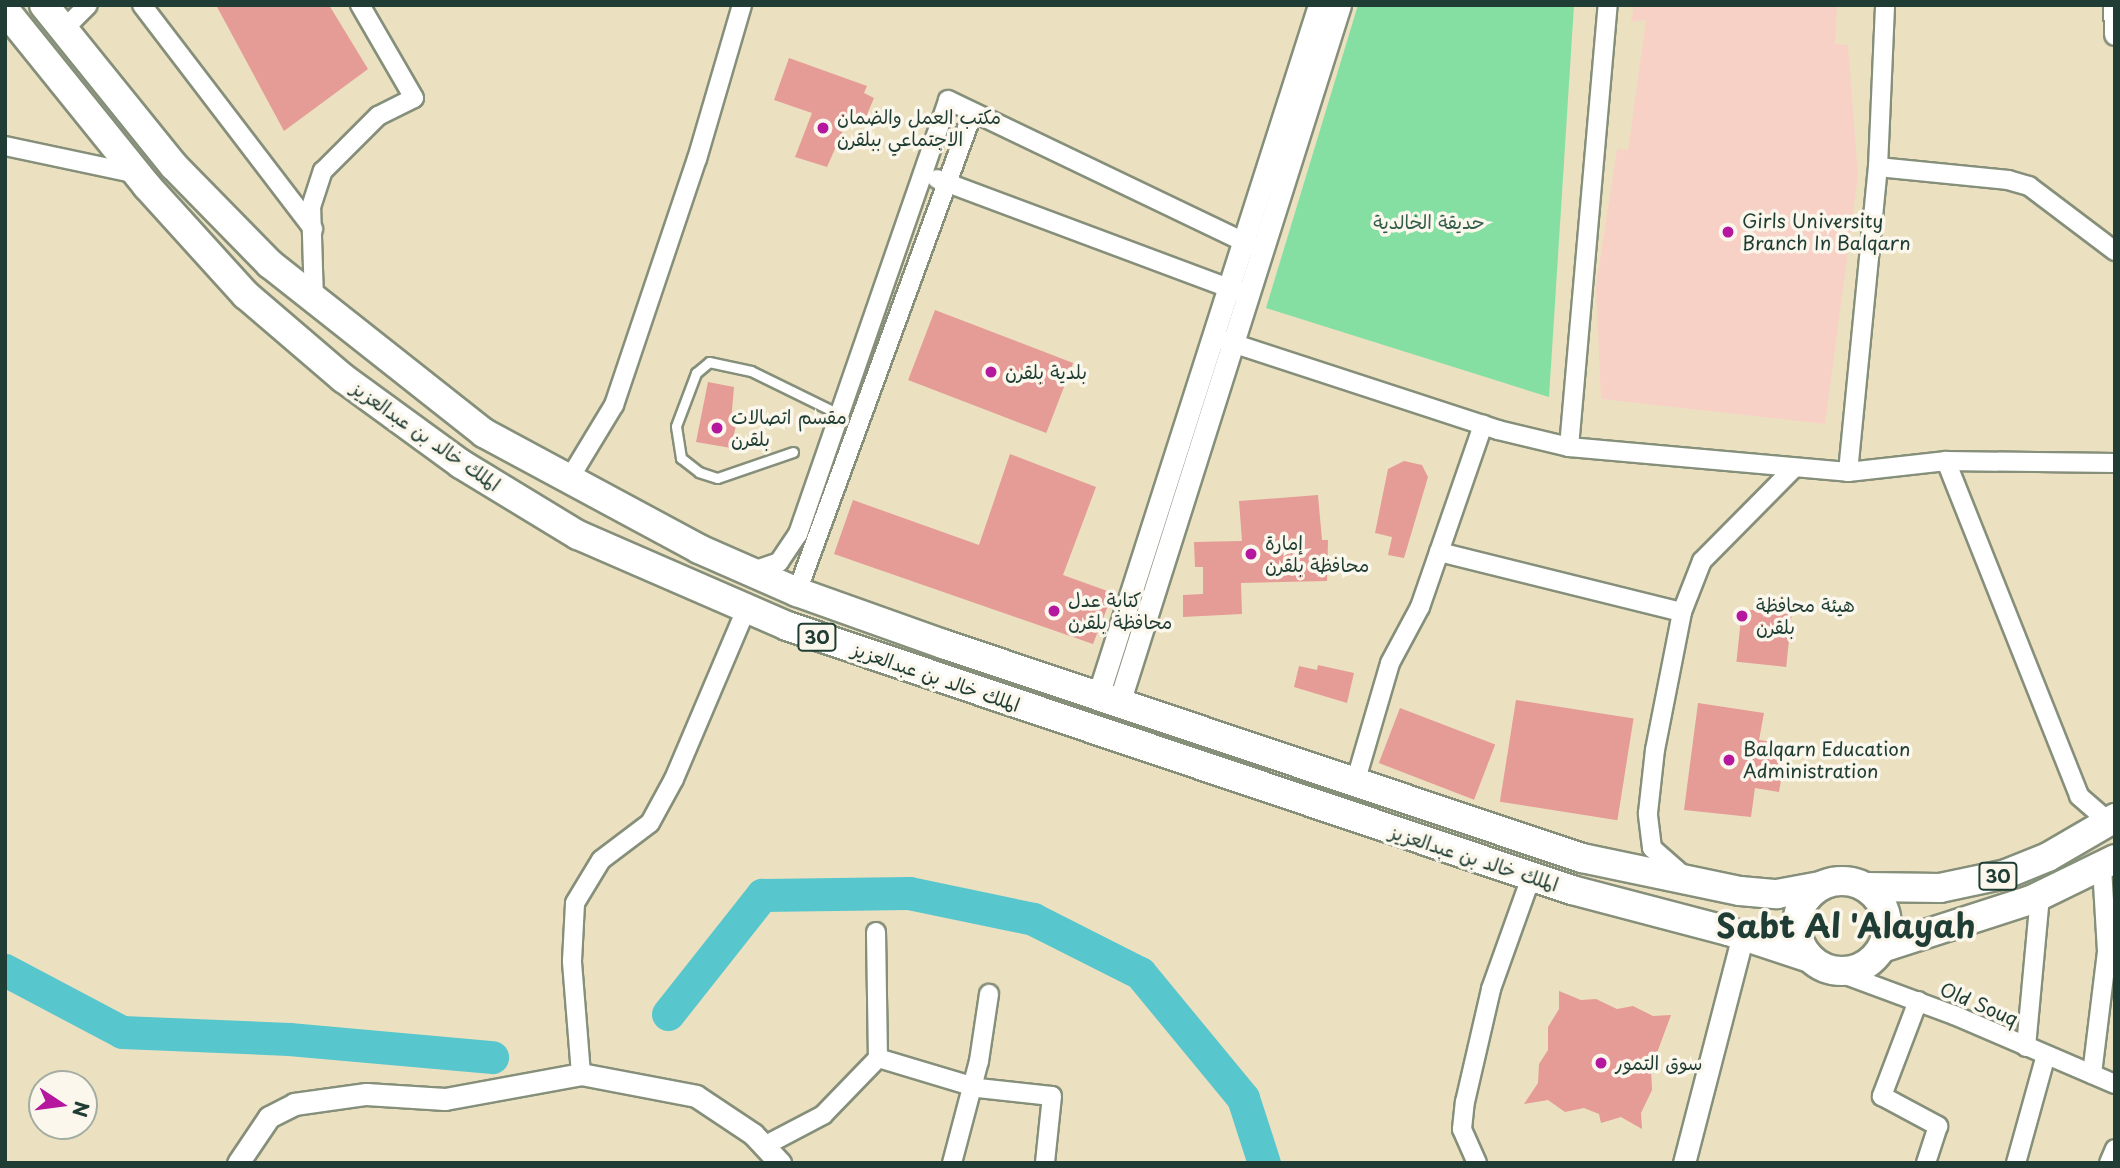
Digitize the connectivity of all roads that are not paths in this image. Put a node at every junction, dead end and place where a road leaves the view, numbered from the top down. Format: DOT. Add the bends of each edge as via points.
graph roads {
  1 [pos="44,5"];
  2 [pos="88,5"];
  3 [pos="142,5"];
  4 [pos="360,5"];
  5 [pos="742,5"];
  6 [pos="1319,5"];
  7 [pos="1340,5"];
  8 [pos="1608,5"];
  9 [pos="1885,5"];
  10 [pos="2114,5"];
  11 [pos="5,10"];
  12 [pos="63,30"];
  13 [pos="2115,34"];
  14 [pos="974,112"];
  15 [pos="5,146"];
  16 [pos="1878,167"];
  17 [pos="137,174"];
  18 [pos="923,174"];
  19 [pos="948,183"];
  20 [pos="313,229"];
  21 [pos="1254,247"];
  22 [pos="2115,251"];
  23 [pos="1240,292"];
  24 [pos="314,300"];
  25 [pos="1224,340"];
  26 [pos="841,415"];
  27 [pos="1483,425"];
  28 [pos="1569,447"];
  29 [pos="793,452"];
  30 [pos="1946,461"];
  31 [pos="2115,463"];
  32 [pos="1794,468"];
  33 [pos="1848,472"];
  34 [pos="568,481"];
  35 [pos="1439,552"];
  36 [pos="750,572"];
  37 [pos="797,592"];
  38 [pos="746,609"];
  39 [pos="1682,612"];
  40 [pos="1109,700"];
  41 [pos="1355,783"];
  42 [pos="2112,820"];
  43 [pos="2108,863"];
  44 [pos="1531,877"];
  45 [pos="1690,882"];
  46 [pos="1819,886"];
  47 [pos="1868,887"];
  48 [pos="2040,896"];
  49 [pos="876,932"];
  50 [pos="1742,935"];
  51 [pos="1882,948"];
  52 [pos="1817,963"];
  53 [pos="989,994"];
  54 [pos="1918,1001"];
  55 [pos="2026,1046"];
  56 [pos="2046,1055"];
  57 [pos="878,1058"];
  58 [pos="582,1074"];
  59 [pos="2092,1074"];
  60 [pos="2115,1084"];
  61 [pos="971,1086"];
  62 [pos="764,1146"];
  63 [pos="2115,1149"];
  64 [pos="238,1163"];
  65 [pos="780,1163"];
  66 [pos="952,1163"];
  67 [pos="1045,1163"];
  68 [pos="1477,1163"];
  69 [pos="1684,1163"];
  70 [pos="1926,1163"];
  71 [pos="2016,1163"];
  72 [pos="2109,1163"];
  1 -- 12 [label="highway, الملك خالد بن عبدالعزيز / 30"];
  2 -- 12 [label="street"];
  3 -- 20 [label="street"];
  4 -- 20 [label="street" via="414,98 378,116 323,171 311,207"];
  5 -- 34 [label="street" via="698,159 614,405"];
  6 -- 21 [label="street"];
  7 -- 21 [label="street"];
  8 -- 28 [label="street"];
  9 -- 16 [label="street"];
  10 -- 13 [label="street"];
  11 -- 17 [label="highway, الملك خالد بن عبدالعزيز / 30"];
  12 -- 24 [label="highway, الملك خالد بن عبدالعزيز / 30" via="174,166 270,264"];
  14 -- 18 [label="street" via="948,100"];
  14 -- 19 [label="street"];
  14 -- 21 [label="street"];
  15 -- 17 [label="street"];
  16 -- 22 [label="street" via="2029,186"];
  16 -- 33 [label="street"];
  17 -- 38 [label="highway, الملك خالد بن عبدالعزيز / 30" via="246,295 343,378 461,464 578,535"];
  18 -- 19 [label="street"];
  18 -- 26 [label="street"];
  19 -- 23 [label="street"];
  19 -- 37 [label="street"];
  20 -- 24 [label="street"];
  21 -- 23 [label="street"];
  23 -- 25 [label="street"];
  24 -- 34 [label="highway, الملك خالد بن عبدالعزيز / 30" via="484,433"];
  25 -- 27 [label="street"];
  25 -- 40 [label="street"];
  26 -- 29 [label="lane" via="751,371 709,362 696,373 676,426 681,458 717,478"];
  26 -- 36 [label="street" via="798,534 779,562"];
  27 -- 28 [label="street"];
  27 -- 35 [label="street"];
  28 -- 32 [label="street"];
  30 -- 31 [label="street"];
  30 -- 33 [label="street"];
  30 -- 42 [label="street" via="2079,796"];
  32 -- 33 [label="street"];
  32 -- 39 [label="street" via="1702,561"];
  34 -- 36 [label="highway, الملك خالد بن عبدالعزيز / 30"];
  35 -- 39 [label="street"];
  35 -- 41 [label="street" via="1420,607 1390,663"];
  36 -- 37 [label="highway, الملك خالد بن عبدالعزيز / 30"];
  37 -- 40 [label="highway, الملك خالد بن عبدالعزيز / 30"];
  38 -- 44 [label="highway, الملك خالد بن عبدالعزيز / 30"];
  38 -- 58 [label="street" via="674,779 650,823 601,860 575,903 572,961"];
  39 -- 45 [label="street" via="1655,750 1648,813 1652,848"];
  40 -- 41 [label="highway, الملك خالد بن عبدالعزيز / 30"];
  41 -- 45 [label="highway, الملك خالد بن عبدالعزيز / 30" via="1582,858"];
  42 -- 47 [label="highway, 30" via="2048,858 2006,874 1940,888"];
  43 -- 48 [label="highway, 30"];
  43 -- 59 [label="street" via="2107,951"];
  44 -- 50 [label="highway, الملك خالد بن عبدالعزيز / 30"];
  44 -- 68 [label="street" via="1492,989 1465,1102 1462,1129"];
  45 -- 46 [label="highway, الملك خالد بن عبدالعزيز / 30" via="1777,894"];
  46 -- 47 [label="highway" via="1836,880"];
  46 -- 52 [label="highway" via="1800,911 1797,928 1800,945"];
  47 -- 51 [label="highway" via="1886,916"];
  48 -- 51 [label="highway, 30"];
  48 -- 55 [label="street"];
  49 -- 57 [label="street"];
  50 -- 52 [label="highway, الملك خالد بن عبدالعزيز / 30"];
  50 -- 69 [label="street"];
  51 -- 52 [label="highway" via="1872,962 1857,969"];
  52 -- 54 [label="street, Old Souq"];
  53 -- 61 [label="street"];
  54 -- 55 [label="street, Old Souq"];
  54 -- 70 [label="street" via="1882,1096 1938,1126"];
  55 -- 56 [label="street, Old Souq"];
  56 -- 59 [label="street, Old Souq"];
  56 -- 71 [label="street"];
  57 -- 61 [label="street"];
  57 -- 62 [label="street" via="823,1115"];
  58 -- 62 [label="street" via="696,1096"];
  58 -- 64 [label="street" via="445,1099 366,1094 294,1104 269,1117"];
  59 -- 60 [label="street, Old Souq"];
  61 -- 66 [label="street"];
  61 -- 67 [label="street" via="1052,1096"];
  62 -- 65 [label="street"];
  63 -- 72 [label="street"];
}
